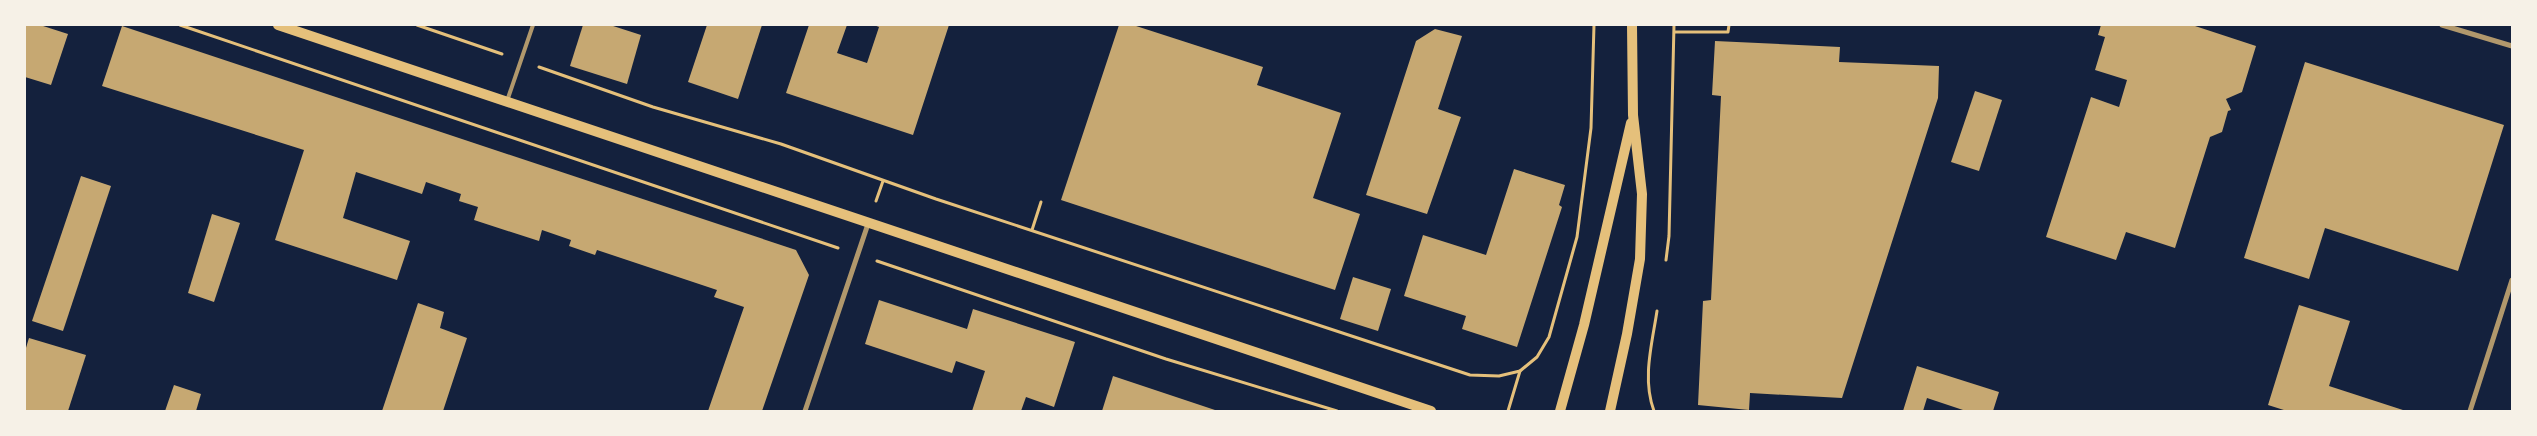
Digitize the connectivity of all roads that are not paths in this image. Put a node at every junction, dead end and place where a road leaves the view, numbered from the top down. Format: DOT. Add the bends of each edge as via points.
graph roads {
  1 [pos="278,25"];
  2 [pos="533,25"];
  3 [pos="1632,25"];
  4 [pos="2442,25"];
  5 [pos="2512,46"];
  6 [pos="507,101"];
  7 [pos="1634,115"];
  8 [pos="868,224"];
  9 [pos="2512,280"];
  10 [pos="805,411"];
  11 [pos="1431,411"];
  12 [pos="1560,411"];
  13 [pos="1610,411"];
  14 [pos="2470,411"];
  1 -- 6 [label="main road"];
  2 -- 6 [label="lane"];
  3 -- 7 [label="main road"];
  4 -- 5 [label="street"];
  6 -- 8 [label="main road"];
  7 -- 12 [label="main road"];
  7 -- 13 [label="main road" via="1642,194 1640,259 1624,353"];
  8 -- 10 [label="street"];
  8 -- 11 [label="main road"];
  9 -- 14 [label="street"];
}
